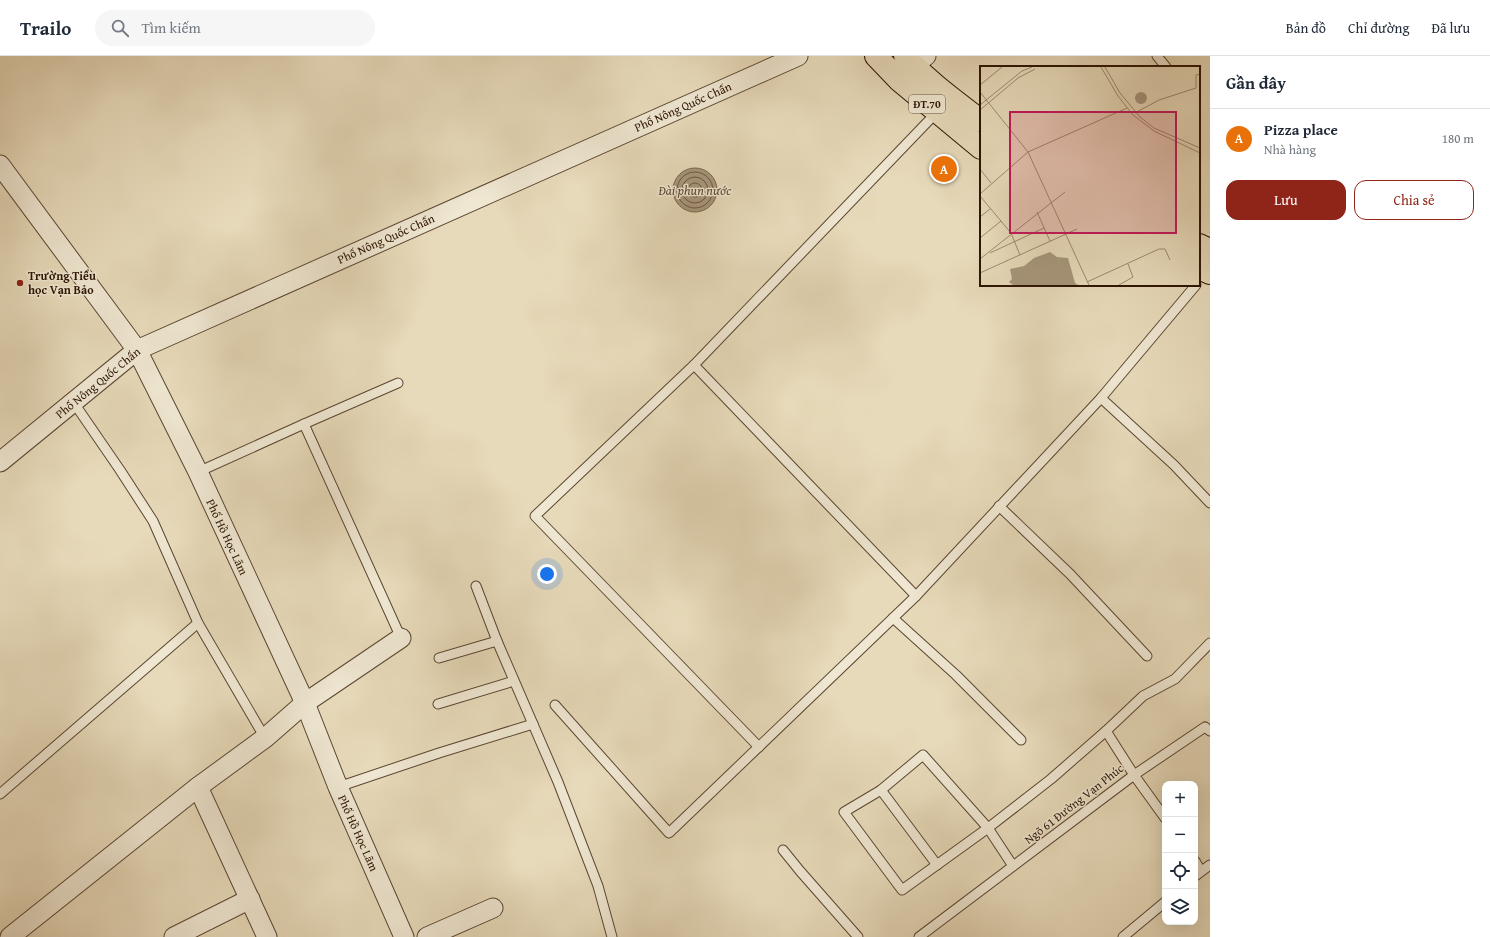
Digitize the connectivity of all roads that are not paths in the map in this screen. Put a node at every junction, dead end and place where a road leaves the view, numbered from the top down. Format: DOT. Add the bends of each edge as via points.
graph roads {
  1 [pos="798,56"];
  2 [pos="876,56"];
  3 [pos="1157,56"];
  4 [pos="914,59"];
  5 [pos="1165,66"];
  6 [pos="937,112"];
  7 [pos="980,120"];
  8 [pos="980,147"];
  9 [pos="0,165"];
  10 [pos="1200,245"];
  11 [pos="1210,250"];
  12 [pos="1193,286"];
  13 [pos="137,350"];
  14 [pos="694,365"];
  15 [pos="398,383"];
  16 [pos="1101,398"];
  17 [pos="74,402"];
  18 [pos="304,424"];
  19 [pos="0,462"];
  20 [pos="198,472"];
  21 [pos="1210,503"];
  22 [pos="999,506"];
  23 [pos="476,586"];
  24 [pos="916,596"];
  25 [pos="893,618"];
  26 [pos="198,622"];
  27 [pos="401,638"];
  28 [pos="497,641"];
  29 [pos="1210,644"];
  30 [pos="1147,656"];
  31 [pos="439,658"];
  32 [pos="514,681"];
  33 [pos="305,703"];
  34 [pos="438,704"];
  35 [pos="555,705"];
  36 [pos="533,724"];
  37 [pos="1106,731"];
  38 [pos="1210,731"];
  39 [pos="265,738"];
  40 [pos="1021,740"];
  41 [pos="759,747"];
  42 [pos="1134,774"];
  43 [pos="198,787"];
  44 [pos="338,787"];
  45 [pos="881,790"];
  46 [pos="0,794"];
  47 [pos="1164,817"];
  48 [pos="988,828"];
  49 [pos="783,850"];
  50 [pos="938,865"];
  51 [pos="1210,865"];
  52 [pos="1013,866"];
  53 [pos="1198,873"];
  54 [pos="250,899"];
  55 [pos="1162,904"];
  56 [pos="493,908"];
  57 [pos="0,927"];
  58 [pos="9,937"];
  59 [pos="174,937"];
  60 [pos="267,937"];
  61 [pos="404,937"];
  62 [pos="426,937"];
  63 [pos="612,937"];
  64 [pos="858,937"];
  65 [pos="919,937"];
  66 [pos="1123,937"];
  1 -- 13 [label="street, Phố Nông Quốc Chấn"];
  2 -- 6 [label="main road, ĐT.70" via="898,80"];
  3 -- 5 [label="lane"];
  4 -- 7 [label="main road, ĐT.70" via="946,95"];
  6 -- 8 [label="main road, ĐT.70"];
  6 -- 14 [label="lane"];
  9 -- 13 [label="street, Phố Hồ Học Lãm"];
  10 -- 11 [label="main road"];
  12 -- 16 [label="lane"];
  13 -- 17 [label="street, Phố Nông Quốc Chấn"];
  13 -- 20 [label="street, Phố Hồ Học Lãm"];
  14 -- 24 [label="lane"];
  14 -- 41 [label="lane" via="535,516"];
  15 -- 18 [label="lane"];
  16 -- 21 [label="lane" via="1174,465"];
  16 -- 22 [label="lane"];
  17 -- 19 [label="street, Phố Nông Quốc Chấn"];
  17 -- 26 [label="lane" via="153,521"];
  18 -- 20 [label="lane"];
  18 -- 27 [label="lane"];
  20 -- 33 [label="street, Phố Hồ Học Lãm"];
  22 -- 24 [label="lane"];
  22 -- 30 [label="lane" via="1070,574"];
  23 -- 28 [label="lane"];
  24 -- 25 [label="lane"];
  25 -- 40 [label="lane" via="956,675"];
  25 -- 41 [label="lane"];
  26 -- 39 [label="lane"];
  26 -- 46 [label="lane"];
  27 -- 33 [label="street"];
  28 -- 31 [label="lane"];
  28 -- 32 [label="lane"];
  29 -- 37 [label="lane" via="1175,678 1143,696"];
  32 -- 34 [label="lane"];
  32 -- 36 [label="lane"];
  33 -- 39 [label="street"];
  33 -- 44 [label="street, Phố Hồ Học Lãm"];
  35 -- 41 [label="lane" via="669,833"];
  36 -- 44 [label="lane"];
  36 -- 63 [label="lane" via="598,886"];
  37 -- 42 [label="lane, Ngõ 61 Đường Vạn Phúc"];
  37 -- 48 [label="lane" via="1051,779"];
  38 -- 42 [label="lane" via="1205,727"];
  39 -- 43 [label="street"];
  42 -- 47 [label="lane"];
  42 -- 52 [label="lane, Ngõ 61 Đường Vạn Phúc"];
  43 -- 54 [label="street"];
  43 -- 58 [label="street"];
  44 -- 61 [label="street, Phố Hồ Học Lãm"];
  45 -- 48 [label="lane" via="923,755"];
  45 -- 50 [label="lane"];
  45 -- 50 [label="lane" via="844,812 902,890"];
  48 -- 50 [label="lane"];
  48 -- 52 [label="lane"];
  49 -- 64 [label="lane"];
  51 -- 53 [label="lane"];
  52 -- 65 [label="lane, Ngõ 61 Đường Vạn Phúc"];
  54 -- 59 [label="street"];
  54 -- 60 [label="street"];
  55 -- 66 [label="lane"];
  56 -- 62 [label="street"];
  57 -- 58 [label="street"];
}
